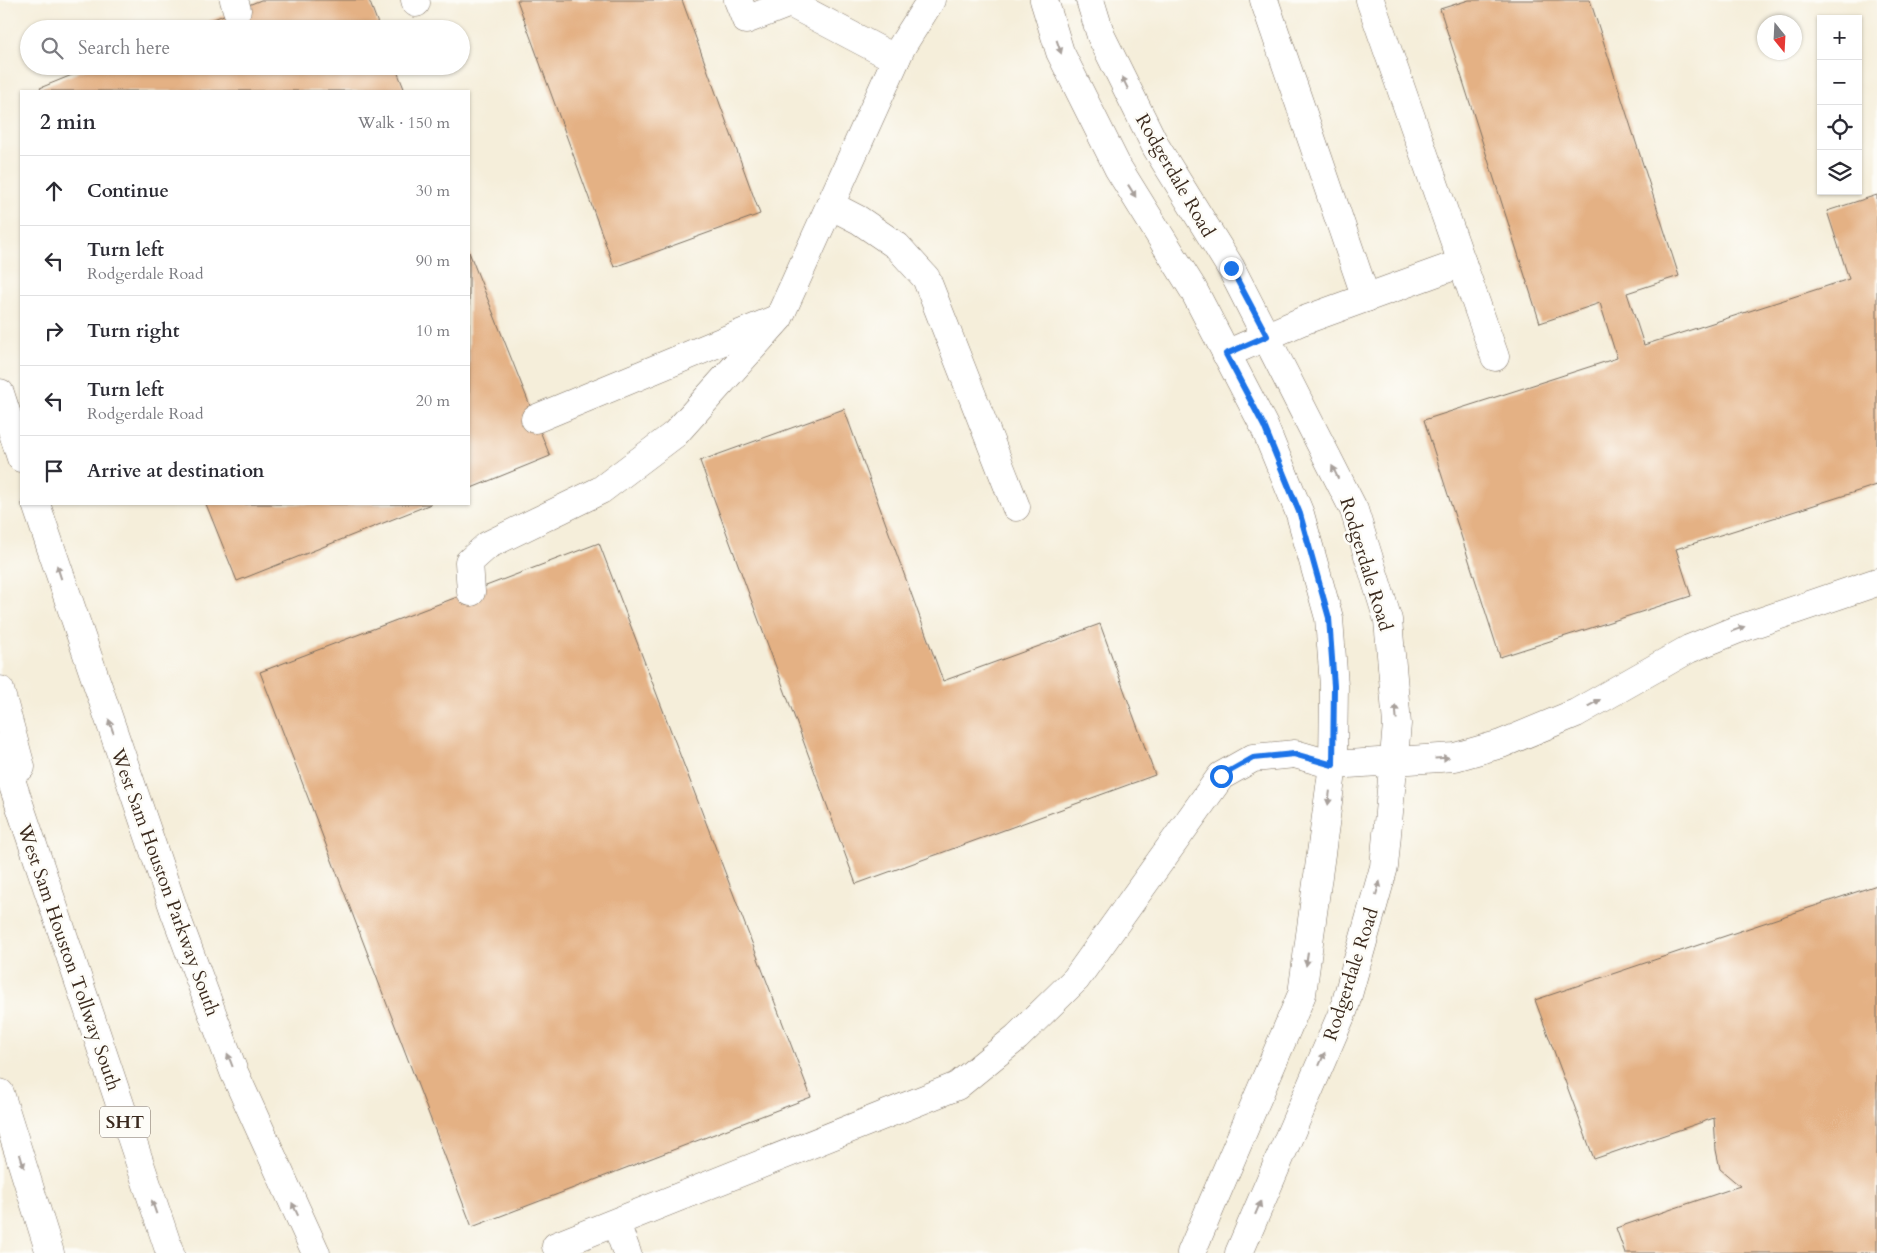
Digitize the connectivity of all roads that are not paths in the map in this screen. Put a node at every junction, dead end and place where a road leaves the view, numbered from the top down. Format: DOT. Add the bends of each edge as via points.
graph roads {
  1 [pos="738,0"];
  2 [pos="931,0"];
  3 [pos="1044,0"];
  4 [pos="1090,0"];
  5 [pos="1264,0"];
  6 [pos="1370,0"];
  7 [pos="790,2"];
  8 [pos="896,59"];
  9 [pos="830,205"];
  10 [pos="1462,263"];
  11 [pos="1366,298"];
  12 [pos="779,318"];
  13 [pos="1267,336"];
  14 [pos="1226,354"];
  15 [pos="1495,357"];
  16 [pos="0,393"];
  17 [pos="535,419"];
  18 [pos="20,455"];
  19 [pos="36,505"];
  20 [pos="1016,507"];
  21 [pos="1877,582"];
  22 [pos="470,592"];
  23 [pos="0,690"];
  24 [pos="0,747"];
  25 [pos="1393,761"];
  26 [pos="1333,765"];
  27 [pos="81,990"];
  28 [pos="0,1093"];
  29 [pos="616,1223"];
  30 [pos="556,1246"];
  31 [pos="50,1253"];
  32 [pos="170,1253"];
  33 [pos="316,1253"];
  34 [pos="627,1253"];
  35 [pos="1191,1253"];
  36 [pos="1239,1253"];
  1 -- 7 [label="main road" via="746,20"];
  2 -- 8 [label="main road"];
  3 -- 14 [label="main road, Rodgerdale Road, one-way" via="1060,52 1118,168 1193,290"];
  13 -- 4 [label="main road, Rodgerdale Road, one-way" via="1231,268 1156,147 1101,36"];
  5 -- 11 [label="main road"];
  6 -- 10 [label="main road"];
  7 -- 8 [label="main road"];
  8 -- 9 [label="main road"];
  9 -- 12 [label="main road"];
  9 -- 20 [label="main road" via="897,246 926,278"];
  10 -- 11 [label="main road"];
  10 -- 15 [label="main road"];
  11 -- 13 [label="main road"];
  12 -- 17 [label="main road"];
  12 -- 22 [label="main road" via="674,434 601,490 488,545 469,562"];
  13 -- 14 [label="main road"];
  25 -- 13 [label="main road, Rodgerdale Road, one-way" via="1397,724 1388,620 1354,510"];
  14 -- 26 [label="main road, Rodgerdale Road" via="1264,426 1300,514 1329,618 1334,686"];
  16 -- 18 [label="main road"];
  33 -- 19 [label="main road, West Sam Houston Parkway South, one-way" via="234,1072 175,913"];
  25 -- 21 [label="main road, one-way" via="1455,757 1501,744 1576,713 1689,649"];
  23 -- 27 [label="main road"];
  24 -- 27 [label="main road, West Sam Houston Tollway South / SHT"];
  25 -- 26 [label="main road"];
  36 -- 25 [label="main road, Rodgerdale Road, one-way" via="1344,1009 1384,867"];
  26 -- 29 [label="main road" via="1294,754 1253,758 1221,776 1076,979 1017,1036 957,1086"];
  26 -- 35 [label="main road, Rodgerdale Road, one-way" via="1302,994"];
  32 -- 27 [label="main road, West Sam Houston Tollway South / SHT, one-way"];
  28 -- 31 [label="main road, one-way"];
  29 -- 30 [label="main road"];
  29 -- 34 [label="main road"];
}
